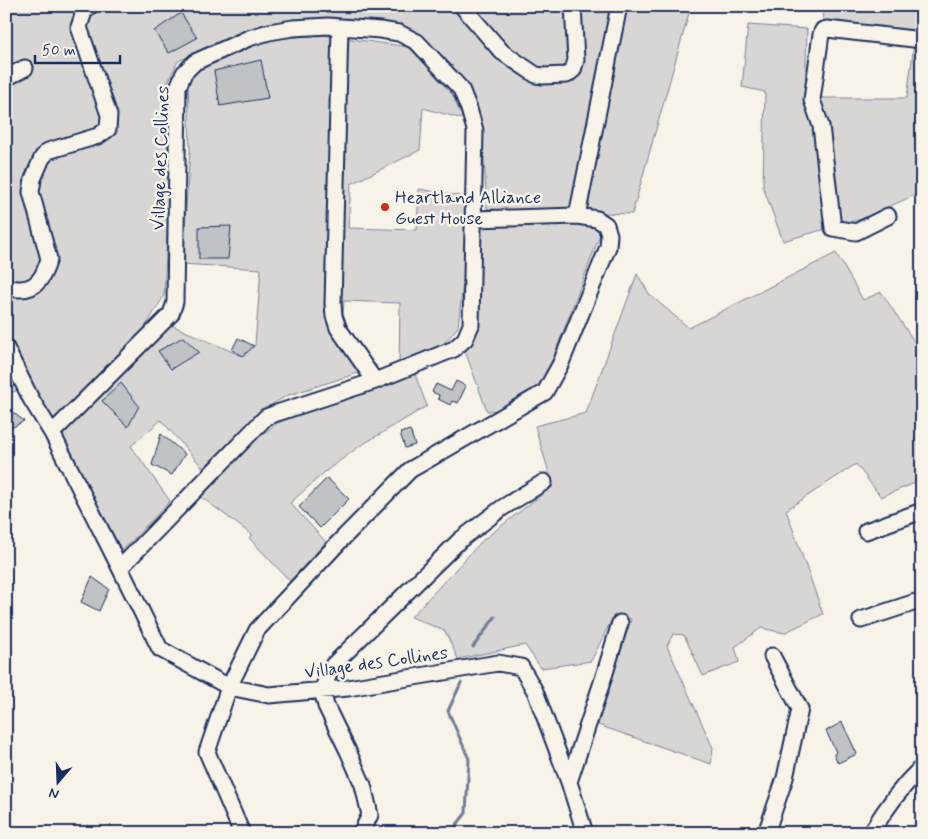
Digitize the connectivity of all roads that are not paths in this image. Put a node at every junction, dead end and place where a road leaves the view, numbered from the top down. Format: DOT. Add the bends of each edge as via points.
graph roads {
  1 [pos="90,6"];
  2 [pos="462,6"];
  3 [pos="573,6"];
  4 [pos="617,6"];
  5 [pos="340,27"];
  6 [pos="922,40"];
  7 [pos="25,68"];
  8 [pos="6,78"];
  9 [pos="577,216"];
  10 [pos="888,216"];
  11 [pos="473,219"];
  12 [pos="6,286"];
  13 [pos="6,348"];
  14 [pos="376,381"];
  15 [pos="52,433"];
  16 [pos="544,482"];
  17 [pos="922,511"];
  18 [pos="866,531"];
  19 [pos="120,568"];
  20 [pos="922,600"];
  21 [pos="861,620"];
  22 [pos="620,623"];
  23 [pos="772,656"];
  24 [pos="229,687"];
  25 [pos="322,690"];
  26 [pos="922,767"];
  27 [pos="569,782"];
  28 [pos="242,833"];
  29 [pos="361,833"];
  30 [pos="585,833"];
  31 [pos="766,833"];
  32 [pos="871,833"];
  1 -- 12 [label="street" via="84,12 79,27 109,115 108,129 98,136 48,152 42,158 31,192 48,259 46,270 38,283 25,290"];
  2 -- 3 [label="street" via="502,52 536,75 543,76 567,75 573,70 576,60"];
  4 -- 9 [label="street"];
  5 -- 11 [label="street, Village des Collines" via="380,30 416,42 461,89 475,130"];
  5 -- 14 [label="street" via="334,316 338,328"];
  5 -- 15 [label="street, Village des Collines" via="269,32 195,62 184,73 178,87 175,302 171,314"];
  6 -- 10 [label="street" via="827,29 821,34 812,100 821,126 833,228 856,232"];
  7 -- 8 [label="street"];
  9 -- 11 [label="street"];
  9 -- 24 [label="street" via="606,224 608,248 561,363 545,392 410,470 257,630"];
  11 -- 14 [label="street, Village des Collines" via="471,325 465,339 454,349"];
  13 -- 15 [label="street"];
  14 -- 19 [label="street, Village des Collines" via="266,418"];
  15 -- 19 [label="street, Village des Collines"];
  16 -- 25 [label="street" via="460,540 333,665"];
  17 -- 18 [label="street"];
  19 -- 24 [label="street, Village des Collines" via="160,649"];
  20 -- 21 [label="street"];
  22 -- 27 [label="street"];
  23 -- 31 [label="street" via="800,709 785,778"];
  24 -- 25 [label="street, Village des Collines" via="269,696"];
  24 -- 28 [label="street" via="207,752"];
  25 -- 27 [label="street, Village des Collines" via="498,663 521,667 535,691"];
  25 -- 29 [label="street" via="326,706 363,785 370,815"];
  26 -- 32 [label="street" via="910,778"];
  27 -- 30 [label="street, Village des Collines"];
}
